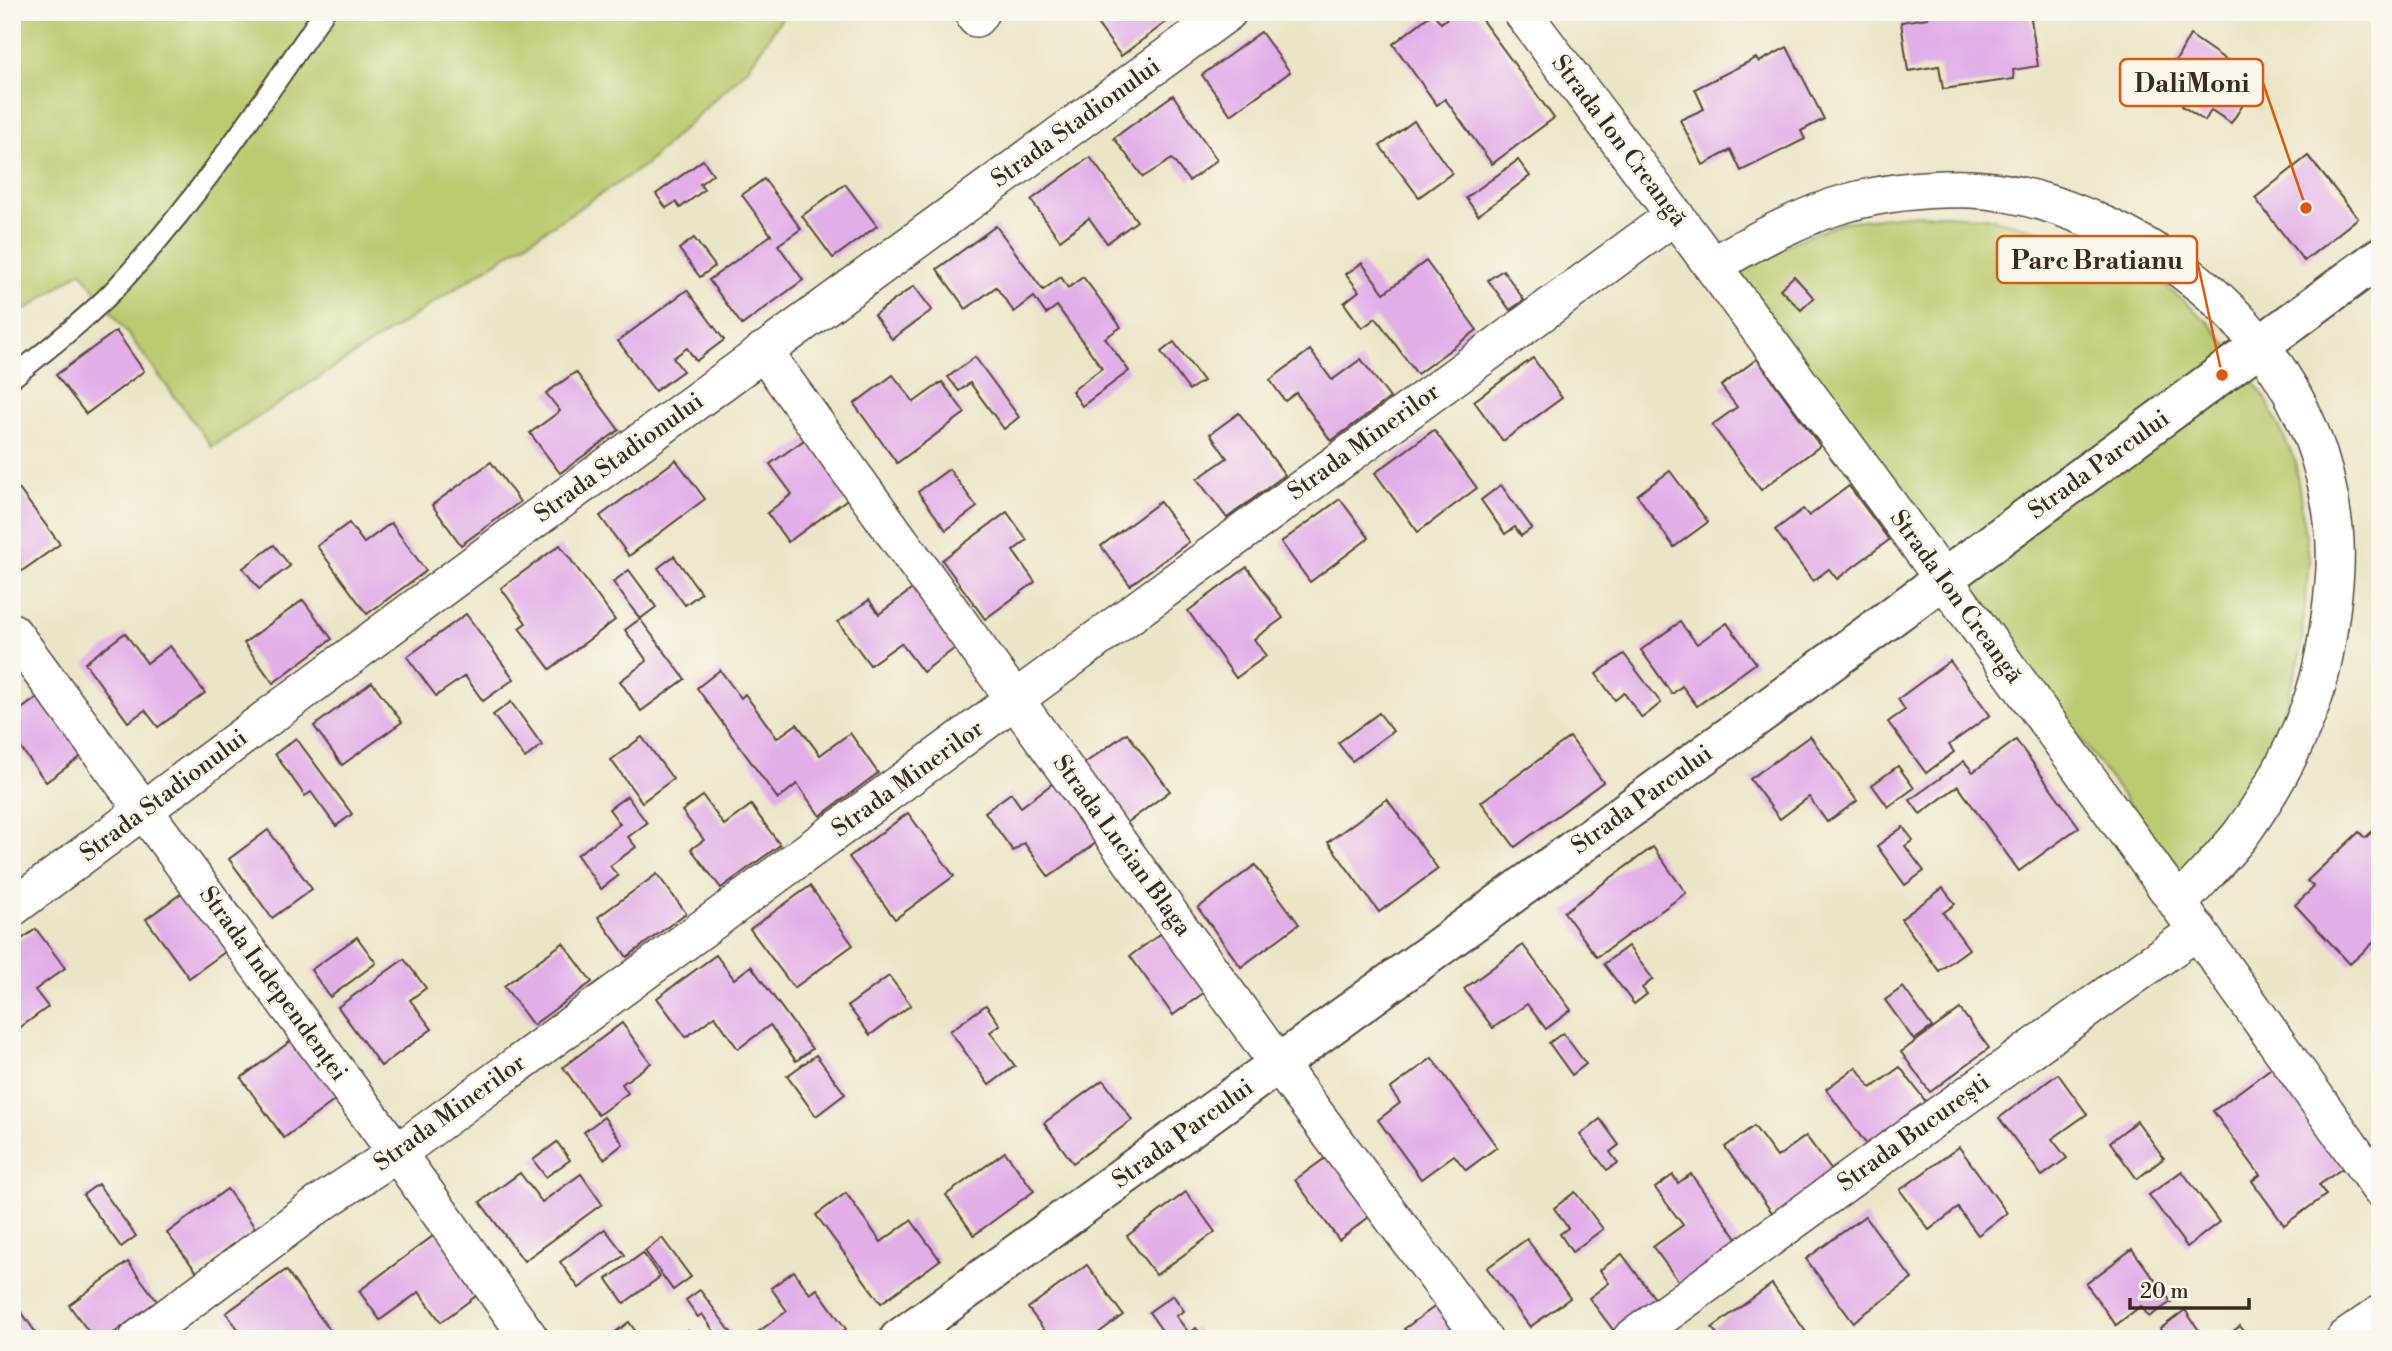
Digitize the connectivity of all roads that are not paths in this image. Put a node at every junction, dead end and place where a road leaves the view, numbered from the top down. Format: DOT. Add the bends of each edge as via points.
graph roads {
  1 [pos="324,12"];
  2 [pos="1228,12"];
  3 [pos="1522,12"];
  4 [pos="1675,215"];
  5 [pos="2380,257"];
  6 [pos="1713,265"];
  7 [pos="2262,345"];
  8 [pos="763,351"];
  9 [pos="12,378"];
  10 [pos="1943,580"];
  11 [pos="12,632"];
  12 [pos="1017,700"];
  13 [pos="145,810"];
  14 [pos="12,908"];
  15 [pos="2189,916"];
  16 [pos="1278,1064"];
  17 [pos="397,1153"];
  18 [pos="2380,1189"];
  19 [pos="2380,1314"];
  20 [pos="138,1339"];
  21 [pos="530,1339"];
  22 [pos="899,1339"];
  23 [pos="1483,1339"];
  24 [pos="1631,1339"];
  25 [pos="2346,1339"];
  1 -- 9 [label="lane" via="173,224 111,293"];
  2 -- 8 [label="street, Strada Stadionului"];
  3 -- 4 [label="street, Strada Ion Creangă"];
  4 -- 6 [label="street, Strada Ion Creangă"];
  4 -- 12 [label="street, Strada Minerilor"];
  5 -- 7 [label="main road, Strada Parcului"];
  6 -- 7 [label="street, Strada București" via="1771,233 1846,203 1907,191 1958,190 2033,198 2090,218 2143,245 2199,282"];
  6 -- 10 [label="street, Strada Ion Creangă"];
  7 -- 10 [label="main road, Strada Parcului"];
  7 -- 15 [label="street, Strada București" via="2288,382 2318,449 2334,521 2335,587 2324,657 2310,707 2289,755"];
  8 -- 12 [label="street, Strada Lucian Blaga"];
  8 -- 13 [label="street, Strada Stadionului"];
  10 -- 15 [label="street, Strada Ion Creangă"];
  10 -- 16 [label="main road, Strada Parcului"];
  11 -- 13 [label="street, Strada Independenței"];
  12 -- 16 [label="street, Strada Lucian Blaga"];
  12 -- 17 [label="street, Strada Minerilor"];
  13 -- 14 [label="street, Strada Stadionului"];
  13 -- 17 [label="street, Strada Independenței"];
  15 -- 18 [label="street, Strada Ion Creangă"];
  15 -- 24 [label="street, Strada București" via="1900,1143"];
  16 -- 22 [label="main road, Strada Parcului"];
  16 -- 23 [label="street, Strada Lucian Blaga"];
  17 -- 20 [label="street, Strada Minerilor" via="318,1205"];
  17 -- 21 [label="street, Strada Independenței"];
  19 -- 25 [label="street"];
}
